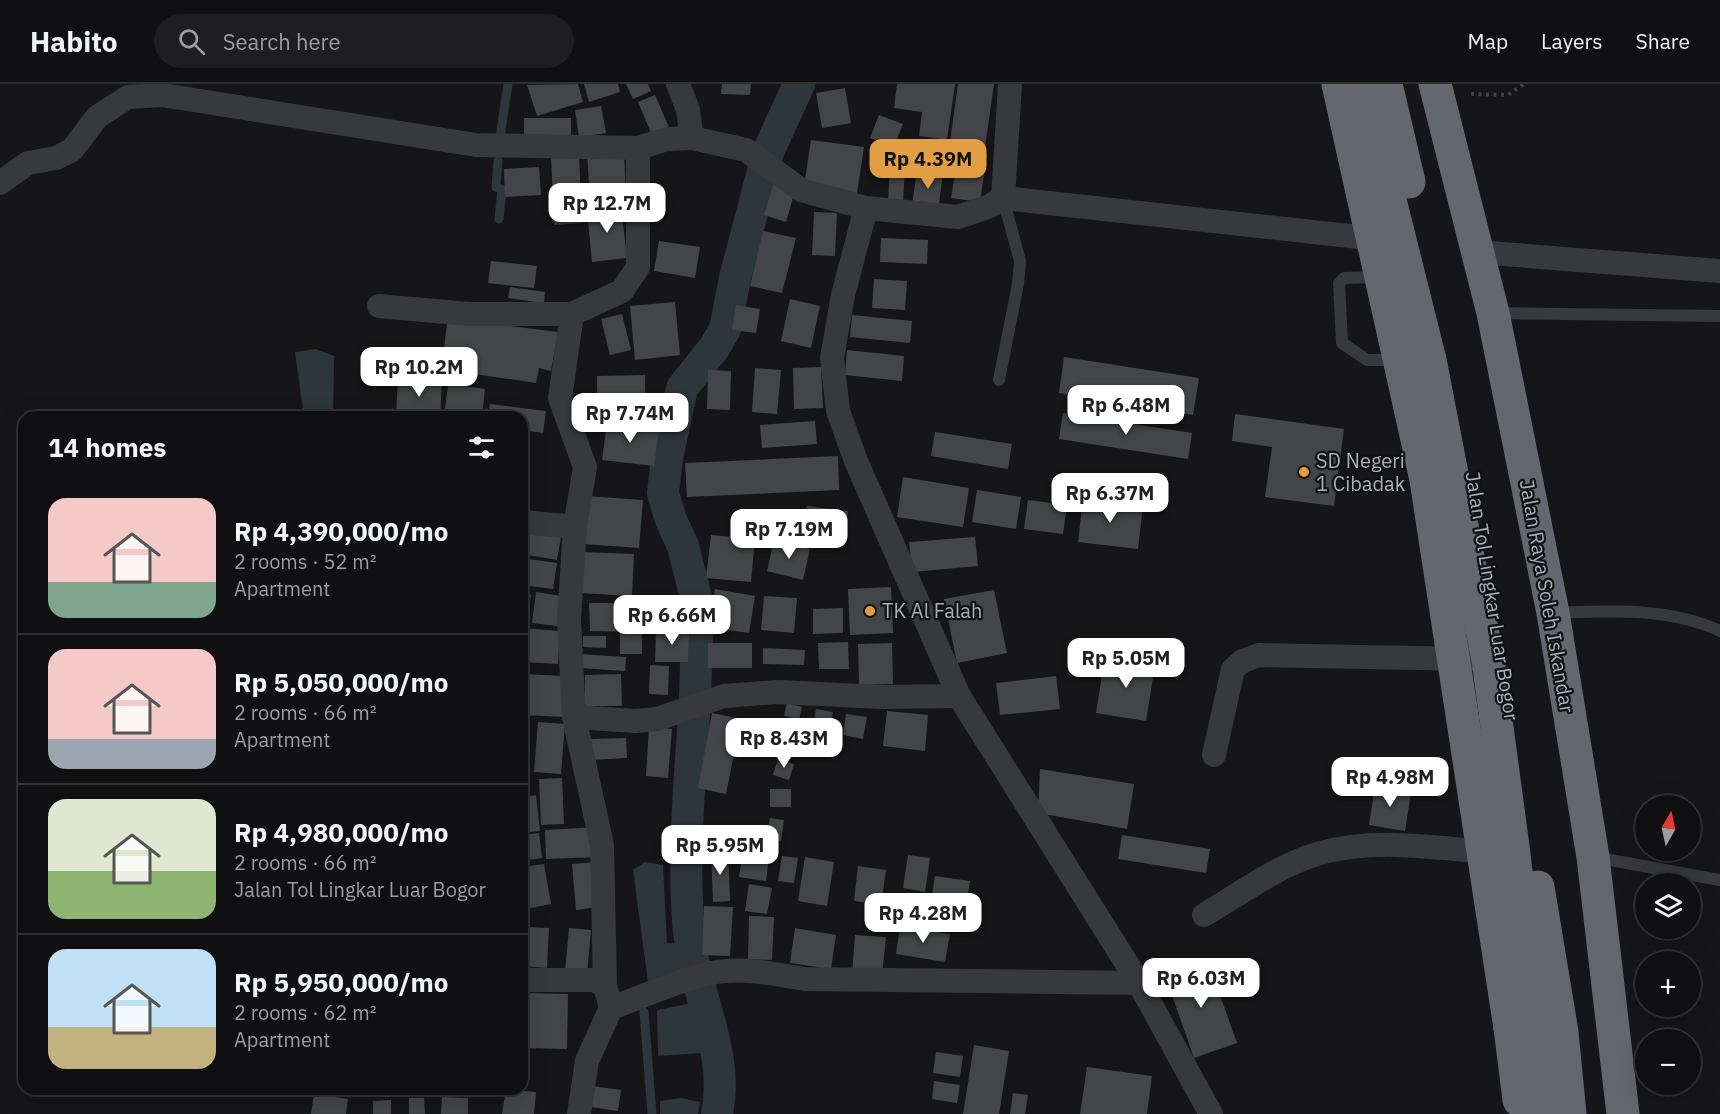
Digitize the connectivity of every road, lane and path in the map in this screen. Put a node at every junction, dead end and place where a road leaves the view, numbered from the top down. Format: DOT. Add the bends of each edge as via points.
graph roads {
  1 [pos="678,84"];
  2 [pos="1010,84"];
  3 [pos="1338,84"];
  4 [pos="1361,84"];
  5 [pos="1386,84"];
  6 [pos="1524,84"];
  7 [pos="1450,89"];
  8 [pos="692,138"];
  9 [pos="638,148"];
  10 [pos="0,183"];
  11 [pos="1003,198"];
  12 [pos="866,208"];
  13 [pos="1401,241"];
  14 [pos="1477,252"];
  15 [pos="1720,271"];
  16 [pos="1400,275"];
  17 [pos="379,306"];
  18 [pos="1493,313"];
  19 [pos="572,314"];
  20 [pos="1720,316"];
  21 [pos="1419,360"];
  22 [pos="999,380"];
  23 [pos="528,523"];
  24 [pos="575,527"];
  25 [pos="1553,613"];
  26 [pos="1720,631"];
  27 [pos="1488,660"];
  28 [pos="959,696"];
  29 [pos="574,717"];
  30 [pos="1214,755"];
  31 [pos="1514,854"];
  32 [pos="1593,857"];
  33 [pos="1720,880"];
  34 [pos="1204,915"];
  35 [pos="528,980"];
  36 [pos="1140,983"];
  37 [pos="608,997"];
  38 [pos="1562,1032"];
  39 [pos="579,1114"];
  40 [pos="1210,1114"];
  41 [pos="1520,1114"];
  42 [pos="1543,1114"];
  43 [pos="1570,1114"];
  44 [pos="1580,1114"];
  45 [pos="1623,1114"];
  1 -- 8 [label="street" via="688,110"];
  2 -- 11 [label="street"];
  3 -- 41 [label="highway, bridge" via="1426,480"];
  4 -- 13 [label="highway"];
  5 -- 38 [label="highway, Jalan Tol Lingkar Luar Bogor" via="1460,398"];
  6 -- 7 [label="path" via="1508,95"];
  7 -- 14 [label="highway, Jalan Raya Soleh Iskandar"];
  8 -- 9 [label="street" via="667,139"];
  8 -- 12 [label="street" via="746,150 801,190"];
  9 -- 10 [label="street" via="476,145 162,95 128,97 97,117 72,150 28,164"];
  9 -- 19 [label="street" via="638,267 622,291"];
  11 -- 12 [label="street" via="958,217"];
  11 -- 13 [label="street"];
  11 -- 22 [label="lane" via="1020,261"];
  12 -- 28 [label="street" via="843,295 832,358 838,411 874,504"];
  13 -- 16 [label="highway"];
  14 -- 15 [label="street"];
  14 -- 18 [label="highway, Jalan Raya Soleh Iskandar"];
  16 -- 21 [label="highway"];
  16 -- 21 [label="lane" via="1344,278 1339,283 1342,343 1367,360"];
  17 -- 19 [label="street" via="468,314"];
  18 -- 20 [label="lane"];
  18 -- 25 [label="highway, Jalan Raya Soleh Iskandar"];
  19 -- 24 [label="street" via="560,398 585,467"];
  21 -- 27 [label="highway"];
  23 -- 24 [label="street"];
  24 -- 29 [label="street" via="569,620"];
  25 -- 26 [label="lane" via="1645,612 1696,620"];
  25 -- 32 [label="highway, Jalan Raya Soleh Iskandar"];
  27 -- 30 [label="street" via="1259,656 1243,661 1233,669"];
  27 -- 31 [label="highway"];
  28 -- 29 [label="street" via="780,692 724,696 657,719"];
  28 -- 36 [label="street"];
  29 -- 37 [label="street" via="602,845"];
  31 -- 34 [label="street" via="1396,845 1329,851 1285,867"];
  31 -- 42 [label="highway"];
  32 -- 33 [label="lane"];
  32 -- 45 [label="highway, Jalan Raya Soleh Iskandar"];
  35 -- 37 [label="street" via="594,980"];
  36 -- 37 [label="street" via="805,979 724,970 676,985"];
  36 -- 40 [label="street"];
  37 -- 39 [label="street" via="587,1061"];
  38 -- 43 [label="highway, Jalan Tol Lingkar Luar Bogor"];
  38 -- 44 [label="highway"];
}
